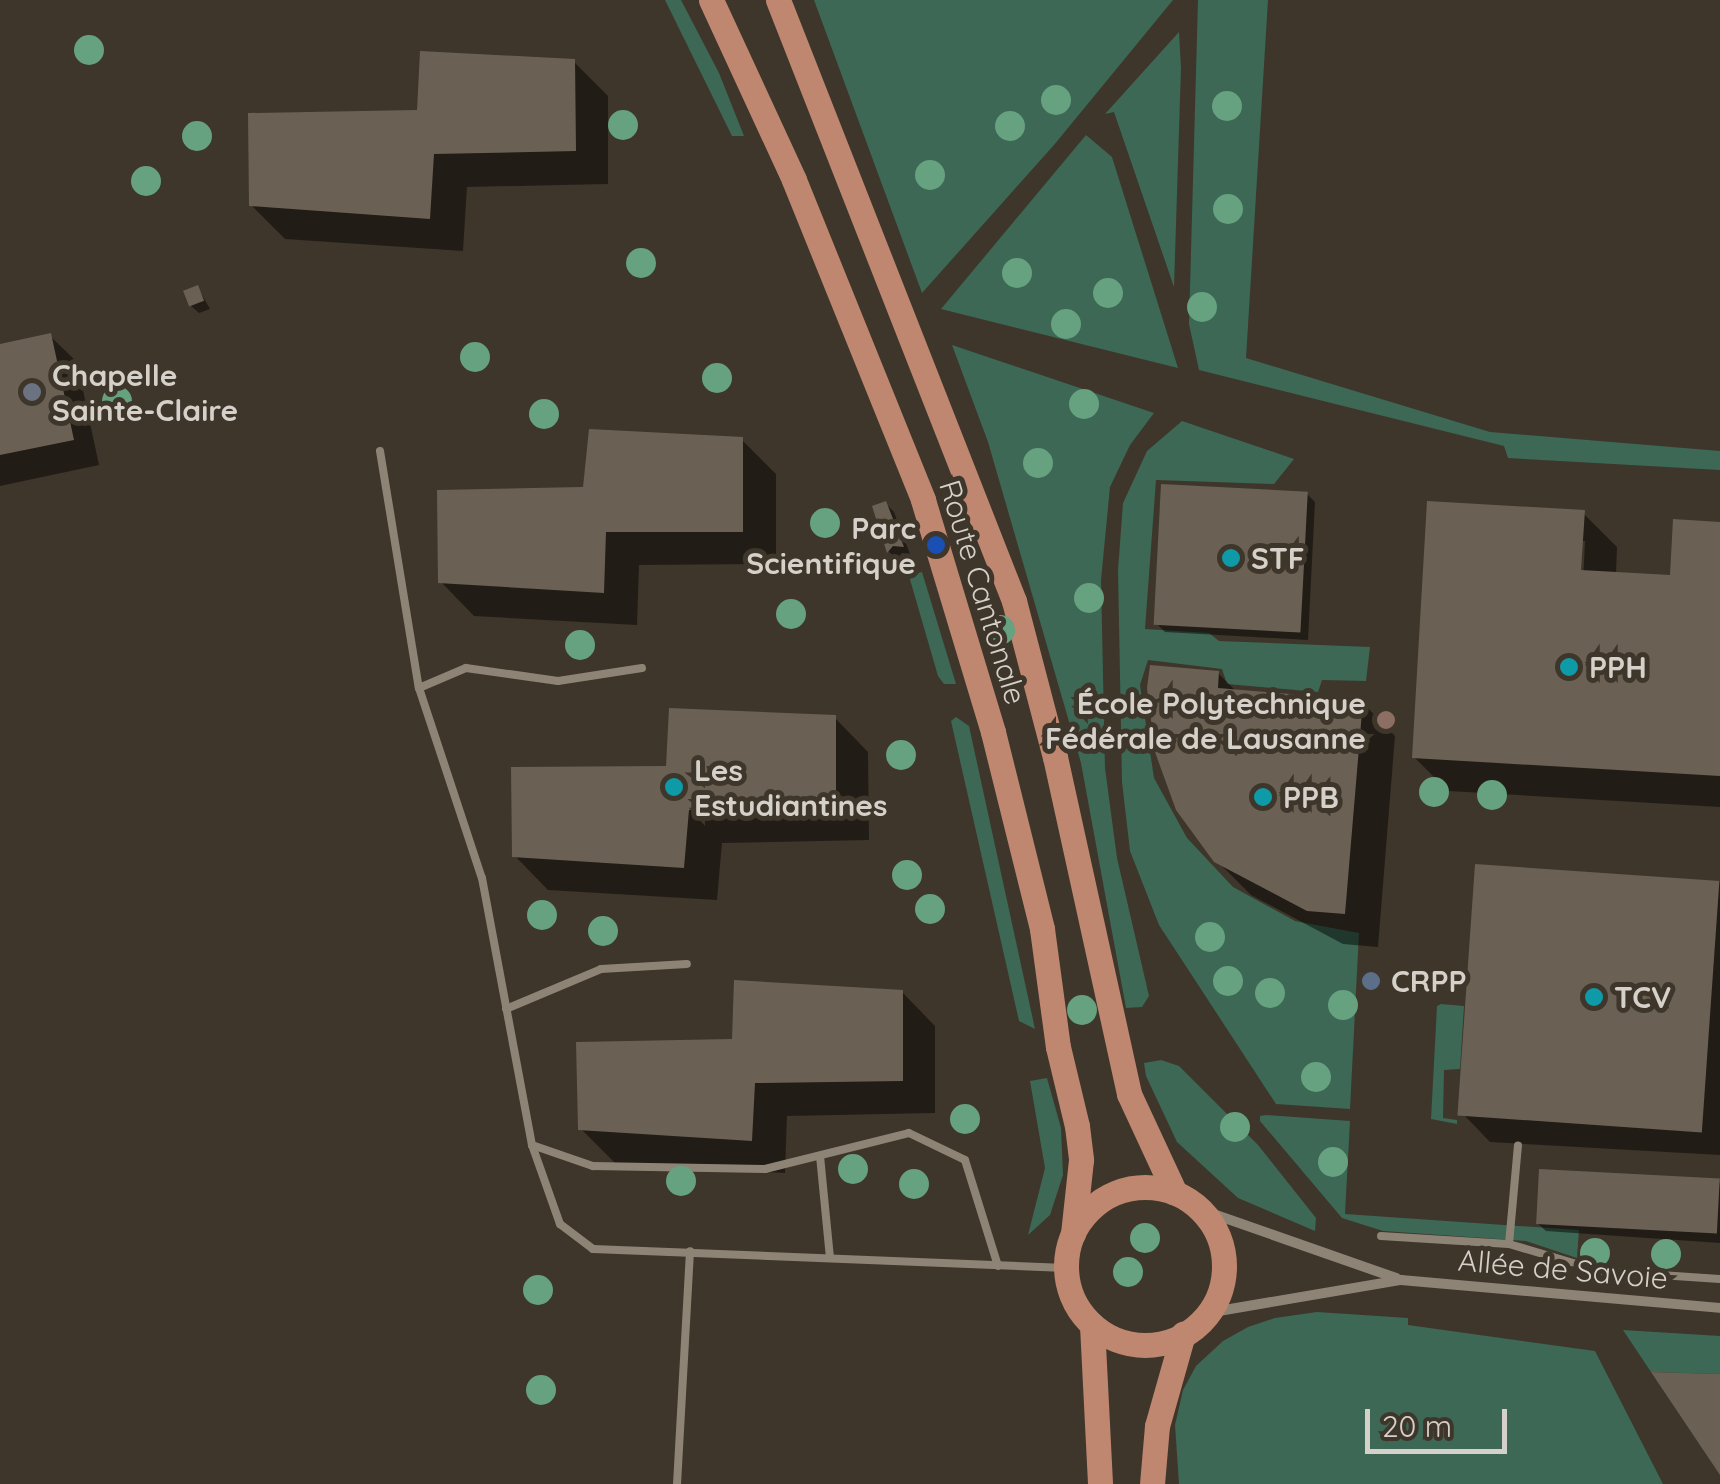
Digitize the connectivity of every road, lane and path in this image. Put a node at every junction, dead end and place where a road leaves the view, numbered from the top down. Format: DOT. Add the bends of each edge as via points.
graph roads {
  1 [pos="711,0"];
  2 [pos="778,0"];
  3 [pos="380,451"];
  4 [pos="642,668"];
  5 [pos="419,688"];
  6 [pos="687,964"];
  7 [pos="506,1009"];
  8 [pos="532,1145"];
  9 [pos="1518,1146"];
  10 [pos="820,1156"];
  11 [pos="1175,1193"];
  12 [pos="1199,1209"];
  13 [pos="1073,1234"];
  14 [pos="1382,1236"];
  15 [pos="1509,1244"];
  16 [pos="690,1251"];
  17 [pos="830,1258"];
  18 [pos="998,1266"];
  19 [pos="1066,1268"];
  20 [pos="1720,1278"];
  21 [pos="1401,1280"];
  22 [pos="1720,1308"];
  23 [pos="1207,1314"];
  24 [pos="1092,1325"];
  25 [pos="1184,1334"];
  26 [pos="677,1484"];
  27 [pos="1100,1484"];
  28 [pos="1152,1484"];
  1 -- 13 [label="main road, Route Cantonale" via="794,180 924,500 1042,930 1081,1160"];
  2 -- 11 [label="main road, Route Cantonale" via="1014,601 1129,1094"];
  3 -- 5 [label="lane"];
  4 -- 5 [label="lane" via="558,681 466,668"];
  5 -- 7 [label="lane" via="482,878"];
  6 -- 7 [label="lane" via="601,970"];
  7 -- 8 [label="lane"];
  8 -- 10 [label="lane" via="593,1166 764,1168"];
  8 -- 16 [label="lane" via="560,1224 593,1249"];
  9 -- 15 [label="lane"];
  10 -- 17 [label="lane"];
  10 -- 18 [label="lane" via="909,1133 965,1160"];
  11 -- 12 [label="main road"];
  11 -- 13 [label="main road" via="1141,1187 1107,1196"];
  12 -- 21 [label="street, Allée de Savoie"];
  12 -- 23 [label="main road" via="1218,1236 1224,1268"];
  13 -- 19 [label="main road"];
  14 -- 15 [label="lane"];
  15 -- 20 [label="lane" via="1600,1270"];
  16 -- 17 [label="lane"];
  16 -- 26 [label="lane"];
  17 -- 18 [label="lane"];
  18 -- 19 [label="lane"];
  19 -- 24 [label="main road" via="1073,1299"];
  21 -- 22 [label="street, Allée de Savoie"];
  21 -- 23 [label="street, Allée de Savoie"];
  23 -- 25 [label="main road"];
  24 -- 25 [label="main road" via="1127,1343"];
  24 -- 27 [label="main road"];
  25 -- 28 [label="main road" via="1157,1426"];
}
